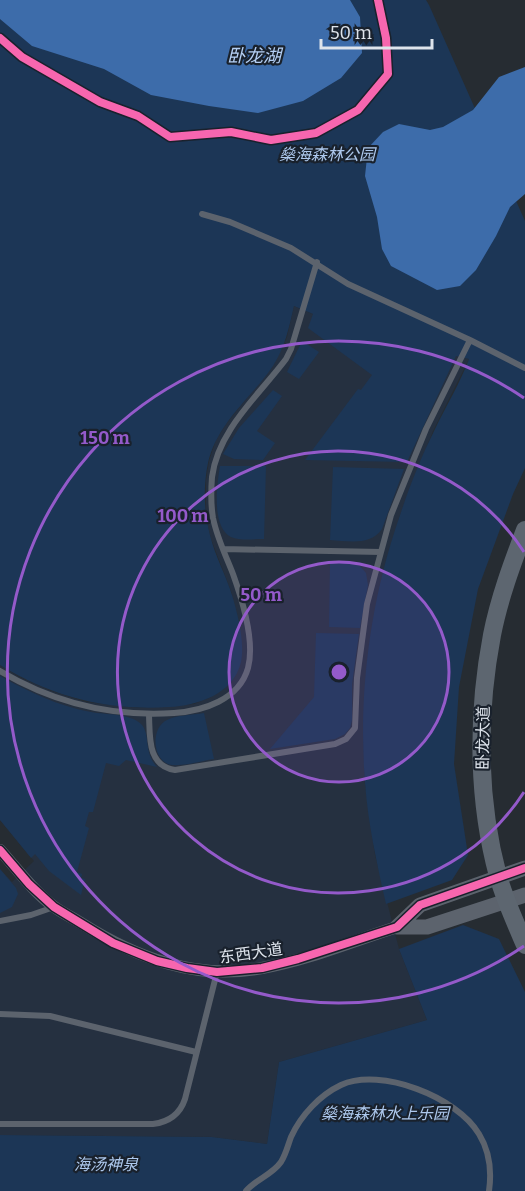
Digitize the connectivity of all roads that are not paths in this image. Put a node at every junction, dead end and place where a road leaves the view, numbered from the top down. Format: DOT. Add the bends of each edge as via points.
graph roads {
  1 [pos="202,214"];
  2 [pos="317,262"];
  3 [pos="470,340"];
  4 [pos="525,368"];
  5 [pos="525,530"];
  6 [pos="223,549"];
  7 [pos="381,552"];
  8 [pos="0,671"];
  9 [pos="148,715"];
  10 [pos="0,850"];
  11 [pos="525,868"];
  12 [pos="499,878"];
  13 [pos="525,895"];
  14 [pos="506,902"];
  15 [pos="54,907"];
  16 [pos="0,921"];
  17 [pos="397,927"];
  18 [pos="525,945"];
  19 [pos="217,972"];
  20 [pos="0,1014"];
  21 [pos="196,1052"];
  22 [pos="0,1124"];
  23 [pos="246,1191"];
  24 [pos="489,1191"];
  1 -- 2 [label="lane" via="262,235"];
  2 -- 3 [label="lane" via="348,284"];
  2 -- 6 [label="lane" via="286,359 221,445 212,479 212,502"];
  3 -- 4 [label="lane"];
  3 -- 7 [label="lane" via="426,429 391,515"];
  5 -- 12 [label="main road, 卧龙大道" via="492,633 485,684 483,800"];
  6 -- 7 [label="lane"];
  6 -- 9 [label="lane" via="248,635 249,660 243,678 222,700 207,708"];
  7 -- 9 [label="lane" via="367,604 357,678 357,720 346,739 175,770 161,765 154,757"];
  8 -- 9 [label="lane" via="26,686 69,702"];
  10 -- 15 [label="street, 东西大道"];
  11 -- 12 [label="street, 东西大道"];
  12 -- 14 [label="main road, 卧龙大道"];
  12 -- 17 [label="street, 东西大道" via="420,905"];
  13 -- 14 [label="street"];
  14 -- 17 [label="street" via="427,927"];
  14 -- 18 [label="main road, 卧龙大道"];
  15 -- 16 [label="lane"];
  15 -- 19 [label="street, 东西大道" via="113,943 157,961"];
  17 -- 19 [label="street, 东西大道" via="280,964"];
  19 -- 21 [label="lane"];
  20 -- 21 [label="lane" via="50,1016"];
  21 -- 22 [label="lane" via="183,1105 163,1123"];
  23 -- 24 [label="lane" via="274,1170 298,1123 318,1101 342,1084 378,1079 430,1095 470,1122 490,1159"];
}
